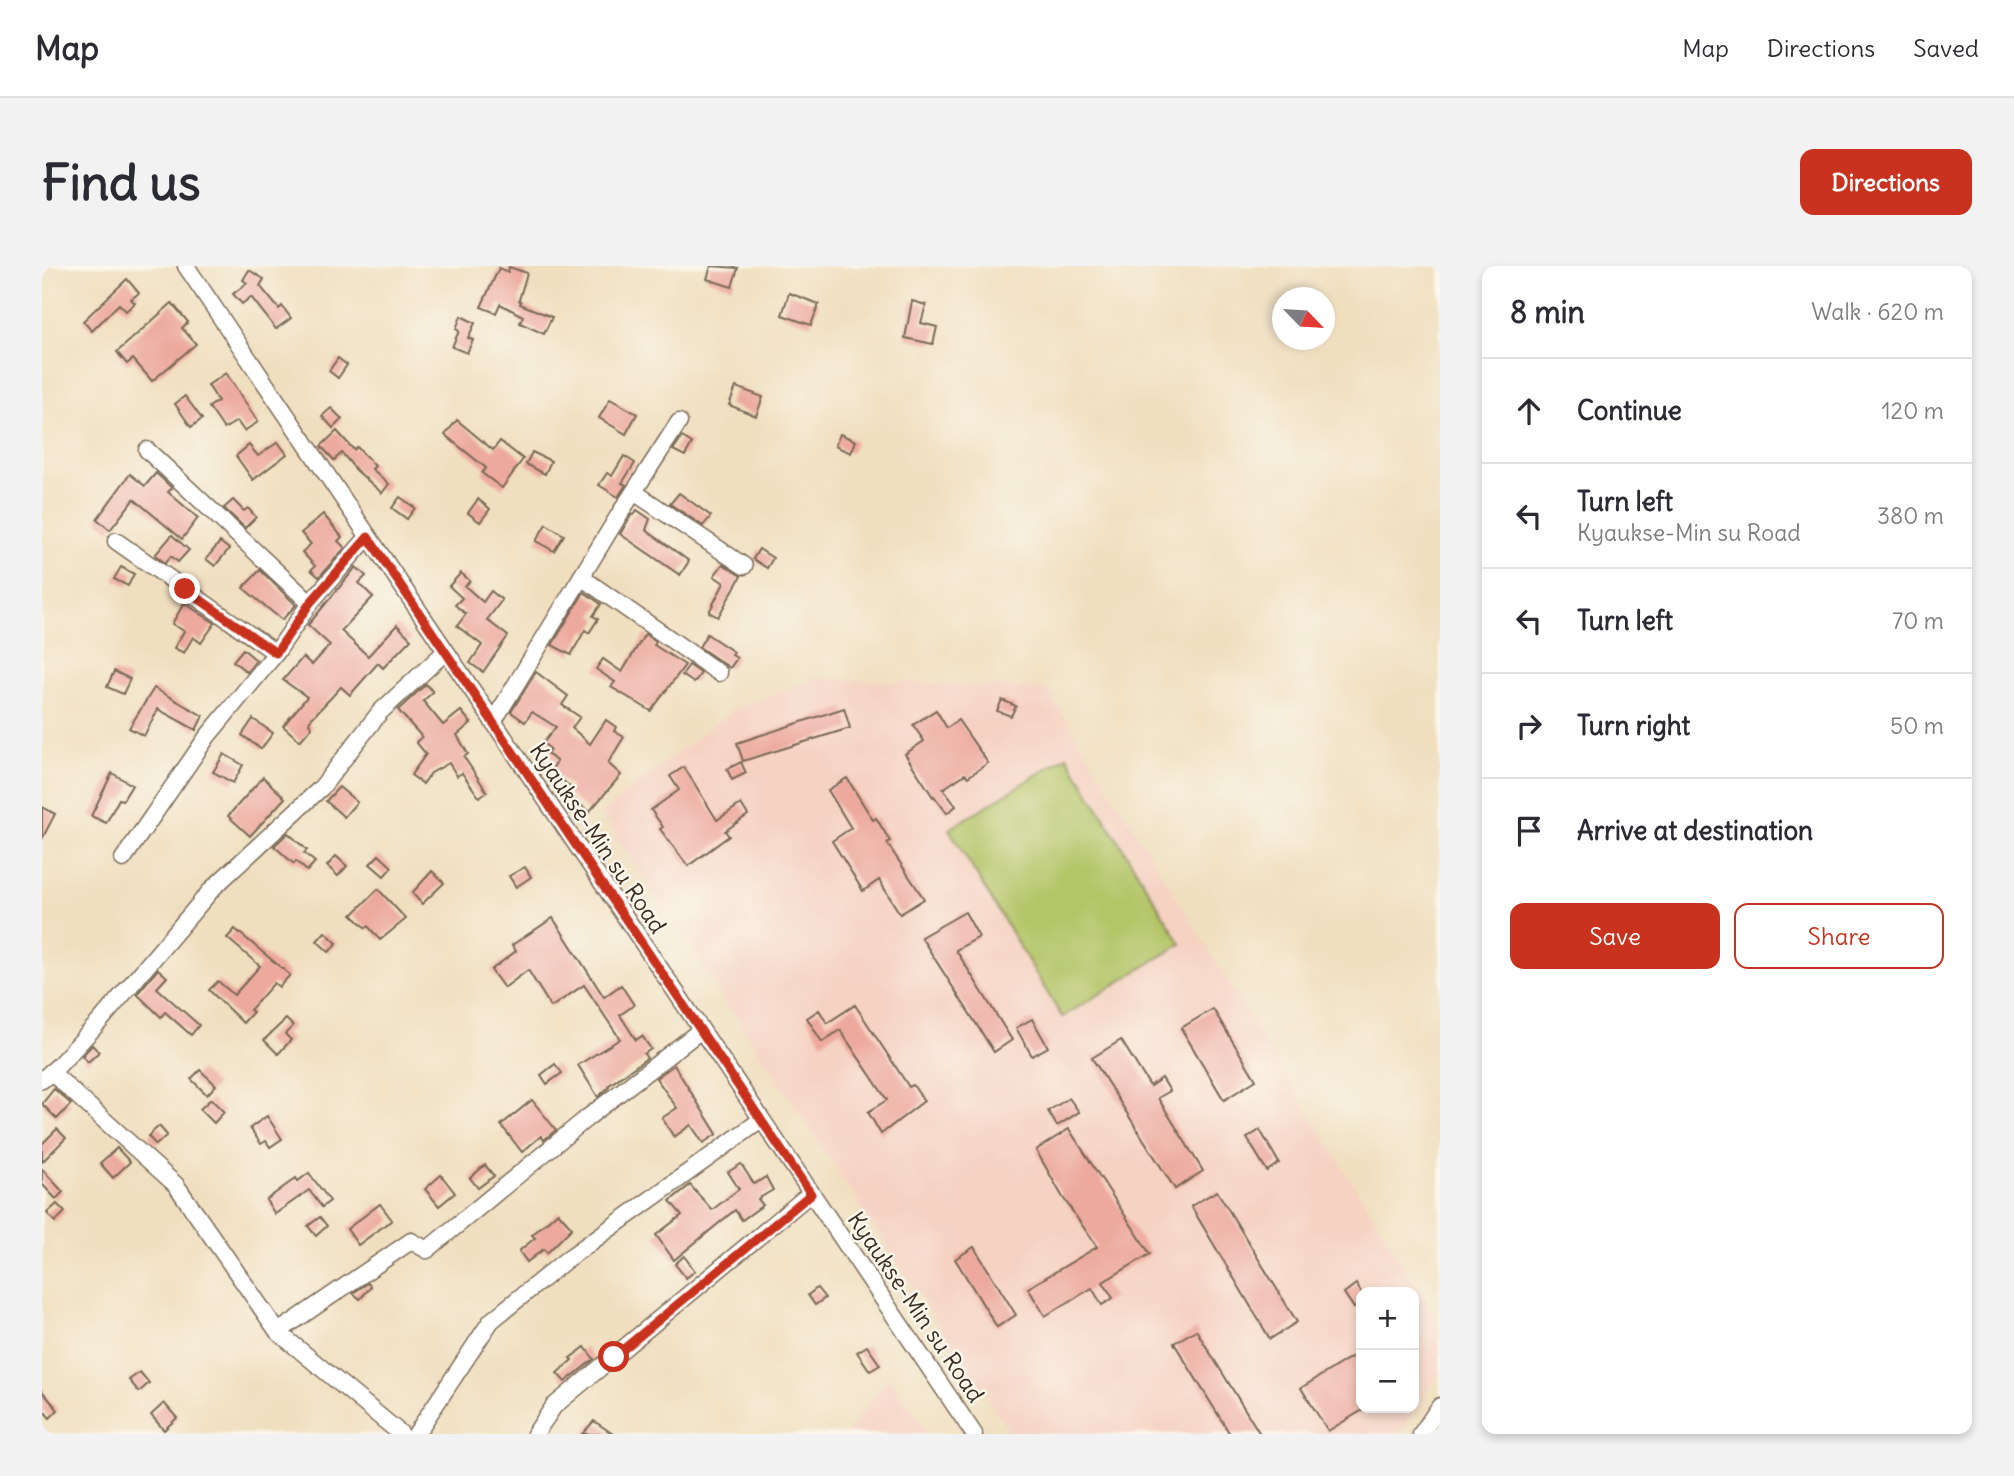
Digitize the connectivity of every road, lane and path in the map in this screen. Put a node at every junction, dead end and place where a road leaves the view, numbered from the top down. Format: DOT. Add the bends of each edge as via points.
graph roads {
  1 [pos="186,266"];
  2 [pos="679,422"];
  3 [pos="147,450"];
  4 [pos="634,492"];
  5 [pos="368,537"];
  6 [pos="116,541"];
  7 [pos="744,566"];
  8 [pos="581,577"];
  9 [pos="310,603"];
  10 [pos="445,652"];
  11 [pos="276,653"];
  12 [pos="719,673"];
  13 [pos="493,722"];
  14 [pos="123,859"];
  15 [pos="701,1030"];
  16 [pos="46,1076"];
  17 [pos="761,1120"];
  18 [pos="811,1194"];
  19 [pos="278,1332"];
  20 [pos="1440,1406"];
  21 [pos="401,1434"];
  22 [pos="416,1434"];
  23 [pos="535,1434"];
  24 [pos="974,1434"];
  25 [pos="1420,1434"];
  1 -- 5 [label="street, Kyaukse-Min su Road"];
  2 -- 4 [label="street"];
  3 -- 9 [label="street"];
  4 -- 7 [label="street"];
  4 -- 8 [label="street"];
  5 -- 9 [label="street"];
  5 -- 10 [label="street, Kyaukse-Min su Road"];
  6 -- 11 [label="street"];
  8 -- 12 [label="street"];
  8 -- 13 [label="street"];
  9 -- 11 [label="street"];
  10 -- 13 [label="street, Kyaukse-Min su Road"];
  10 -- 16 [label="street" via="380,712 321,788 213,888 101,1020"];
  11 -- 14 [label="street" via="208,737"];
  13 -- 15 [label="street, Kyaukse-Min su Road"];
  15 -- 17 [label="street, Kyaukse-Min su Road"];
  15 -- 19 [label="street" via="427,1250 411,1241"];
  16 -- 19 [label="street" via="176,1185"];
  17 -- 18 [label="street, Kyaukse-Min su Road"];
  17 -- 22 [label="street" via="566,1260 491,1321"];
  18 -- 23 [label="street" via="554,1406"];
  18 -- 24 [label="street, Kyaukse-Min su Road"];
  19 -- 21 [label="street"];
  20 -- 25 [label="street"];
}
